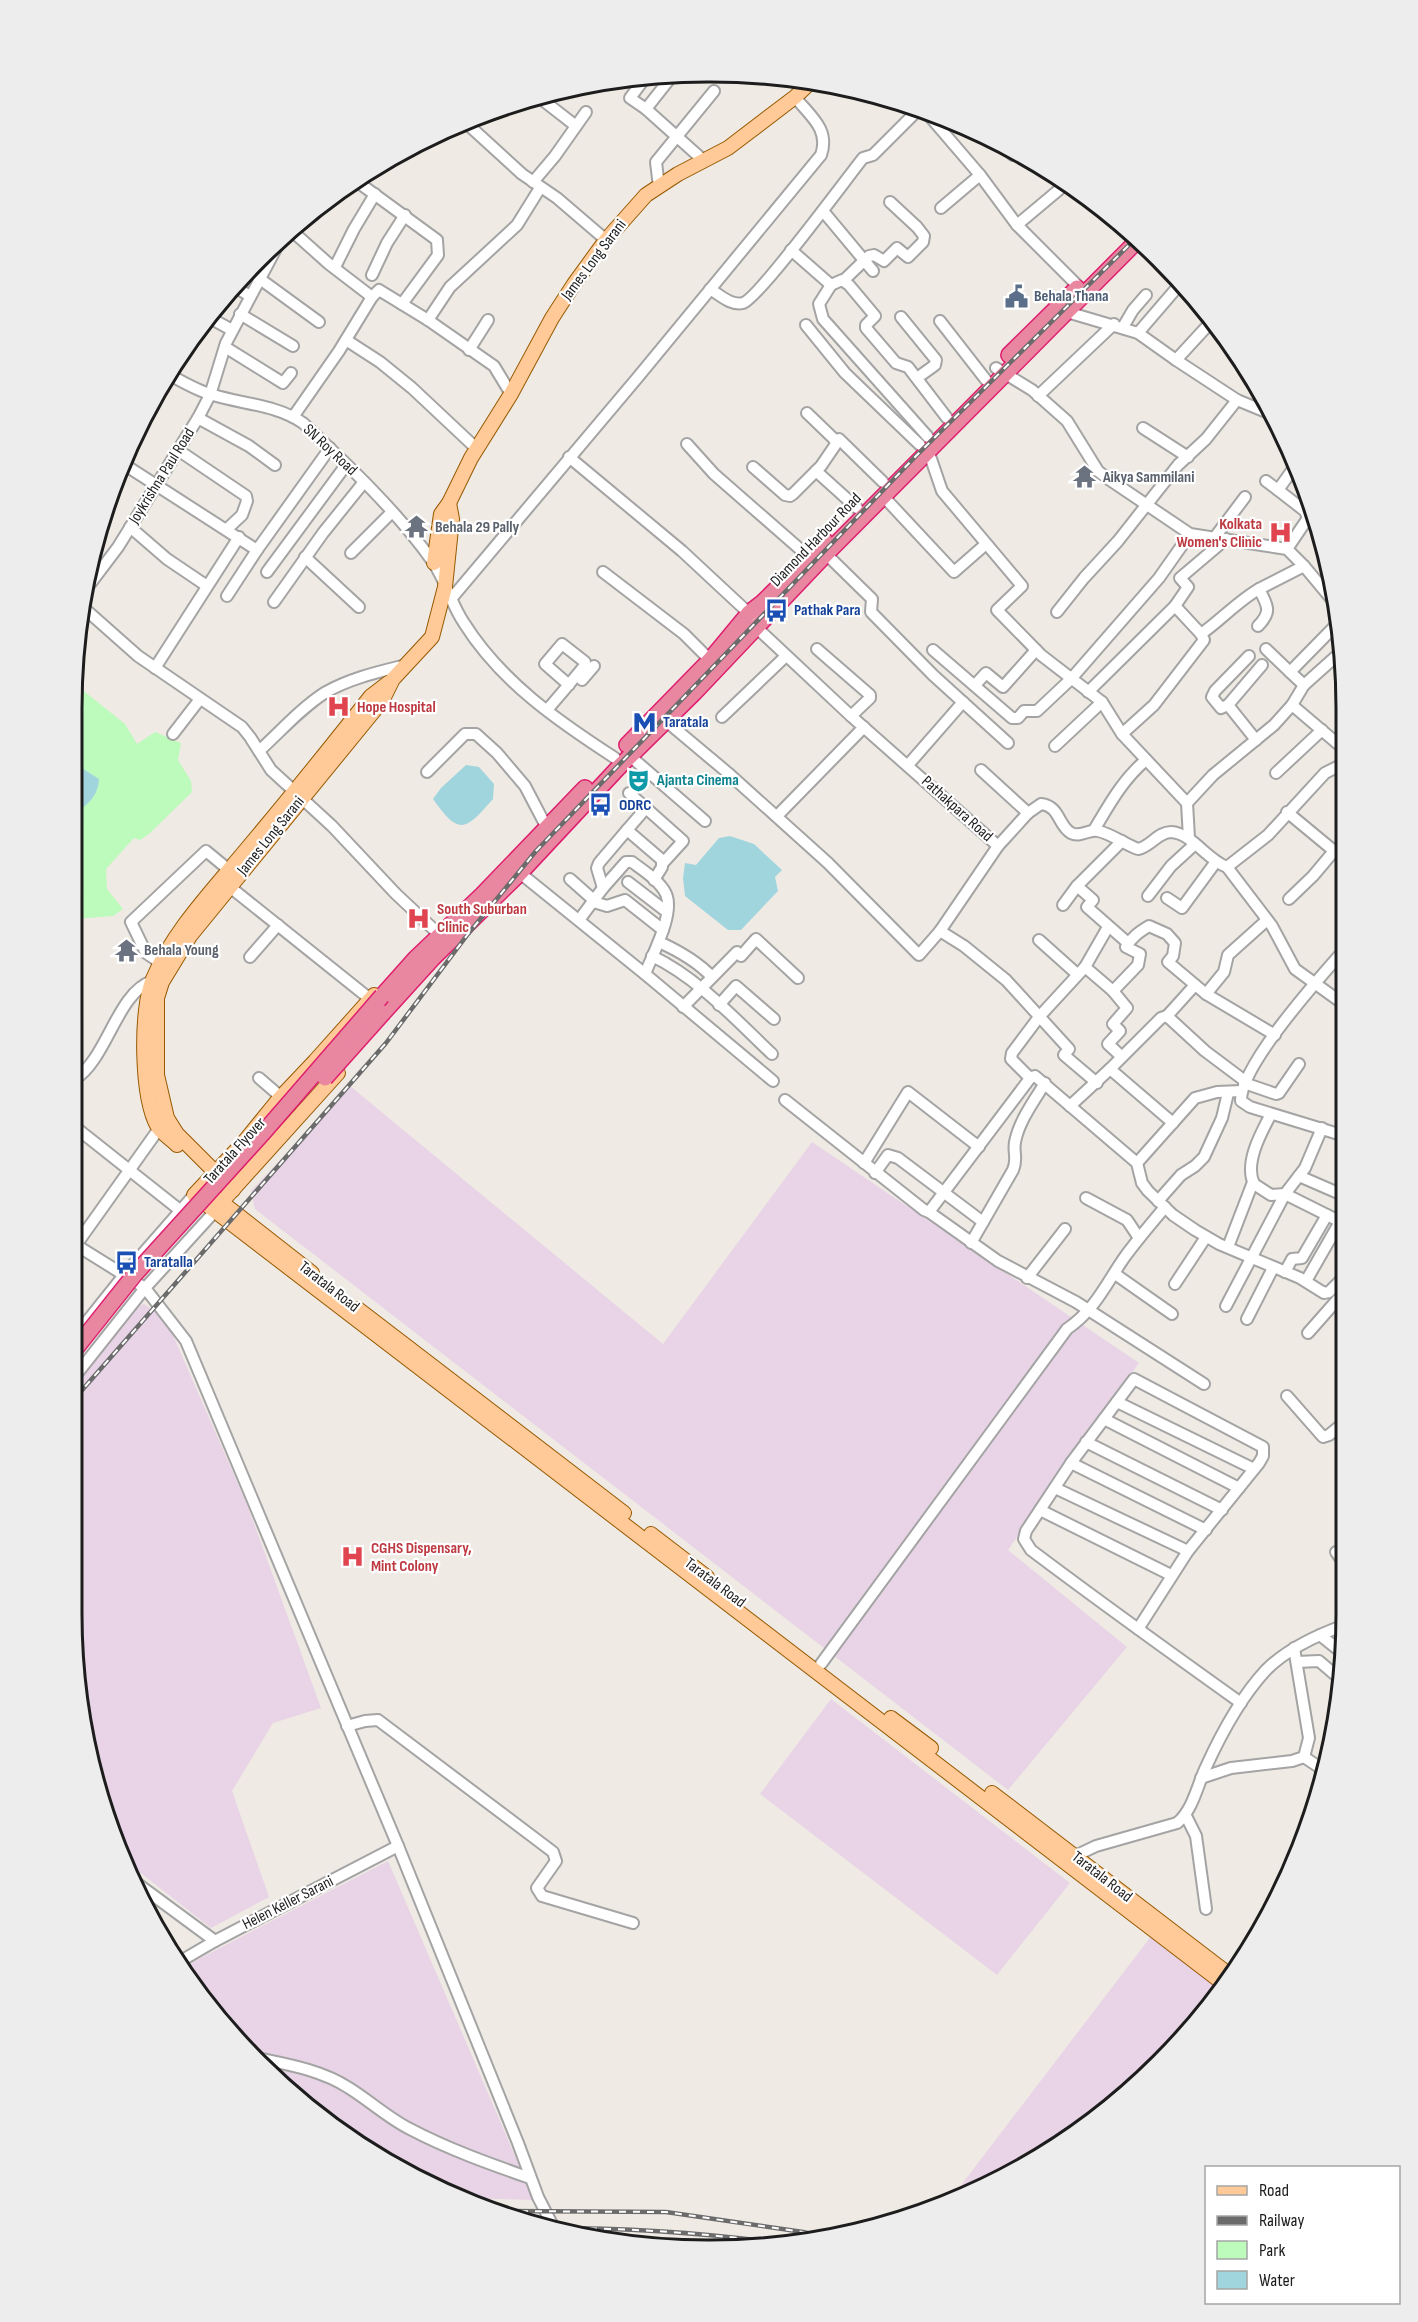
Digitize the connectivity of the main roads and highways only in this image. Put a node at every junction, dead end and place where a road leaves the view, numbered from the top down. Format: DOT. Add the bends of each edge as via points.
graph roads {
  1 [pos="802,90"];
  2 [pos="1124,240"];
  3 [pos="1131,247"];
  4 [pos="995,374"];
  5 [pos="925,444"];
  6 [pos="883,489"];
  7 [pos="449,503"];
  8 [pos="434,563"];
  9 [pos="623,757"];
  10 [pos="227,879"];
  11 [pos="444,939"];
  12 [pos="420,963"];
  13 [pos="376,998"];
  14 [pos="150,1059"];
  15 [pos="204,1183"];
  16 [pos="225,1199"];
  17 [pos="82,1340"];
  18 [pos="82,1353"];
  19 [pos="1067,1854"];
  20 [pos="1223,1970"];
  21 [pos="1217,1978"];
  1 -- 7 [label="main road, James Long Sarani" via="728,147 646,195 606,240 552,318"];
  2 -- 4 [label="highway, Diamond Harbour Road"];
  3 -- 4 [label="highway, Diamond Harbour Road" via="1068,312"];
  4 -- 5 [label="highway, Diamond Harbour Road"];
  4 -- 5 [label="highway, Diamond Harbour Road"];
  5 -- 6 [label="highway, Diamond Harbour Road"];
  6 -- 9 [label="highway, Diamond Harbour Road" via="759,626 666,721"];
  6 -- 9 [label="highway, Diamond Harbour Road" via="858,508 749,613"];
  7 -- 8 [label="main road, James Long Sarani" via="441,514"];
  7 -- 10 [label="main road" via="452,519 448,593 432,637 393,679 371,696"];
  9 -- 11 [label="highway, Diamond Harbour Road" via="547,828"];
  9 -- 11 [label="highway, Diamond Harbour Road" via="520,873"];
  10 -- 14 [label="main road, James Long Sarani" via="162,982"];
  10 -- 14 [label="main road" via="172,943 152,981 145,1016"];
  11 -- 12 [label="highway, Diamond Harbour Road"];
  12 -- 13 [label="highway, Taratala Flyover"];
  12 -- 16 [label="main road" via="420,981"];
  12 -- 18 [label="highway, Taratala Flyover, bridge" via="383,1013 138,1282"];
  13 -- 15 [label="main road"];
  13 -- 17 [label="highway, Taratala Flyover, bridge" via="263,1133 135,1274"];
  14 -- 15 [label="main road" via="147,1090 163,1123 177,1134"];
  15 -- 16 [label="main road"];
  15 -- 16 [label="main road"];
  16 -- 19 [label="main road, Taratala Road" via="284,1252"];
  16 -- 19 [label="main road" via="238,1230"];
  19 -- 20 [label="main road, Taratala Road"];
  19 -- 21 [label="main road"];
}
